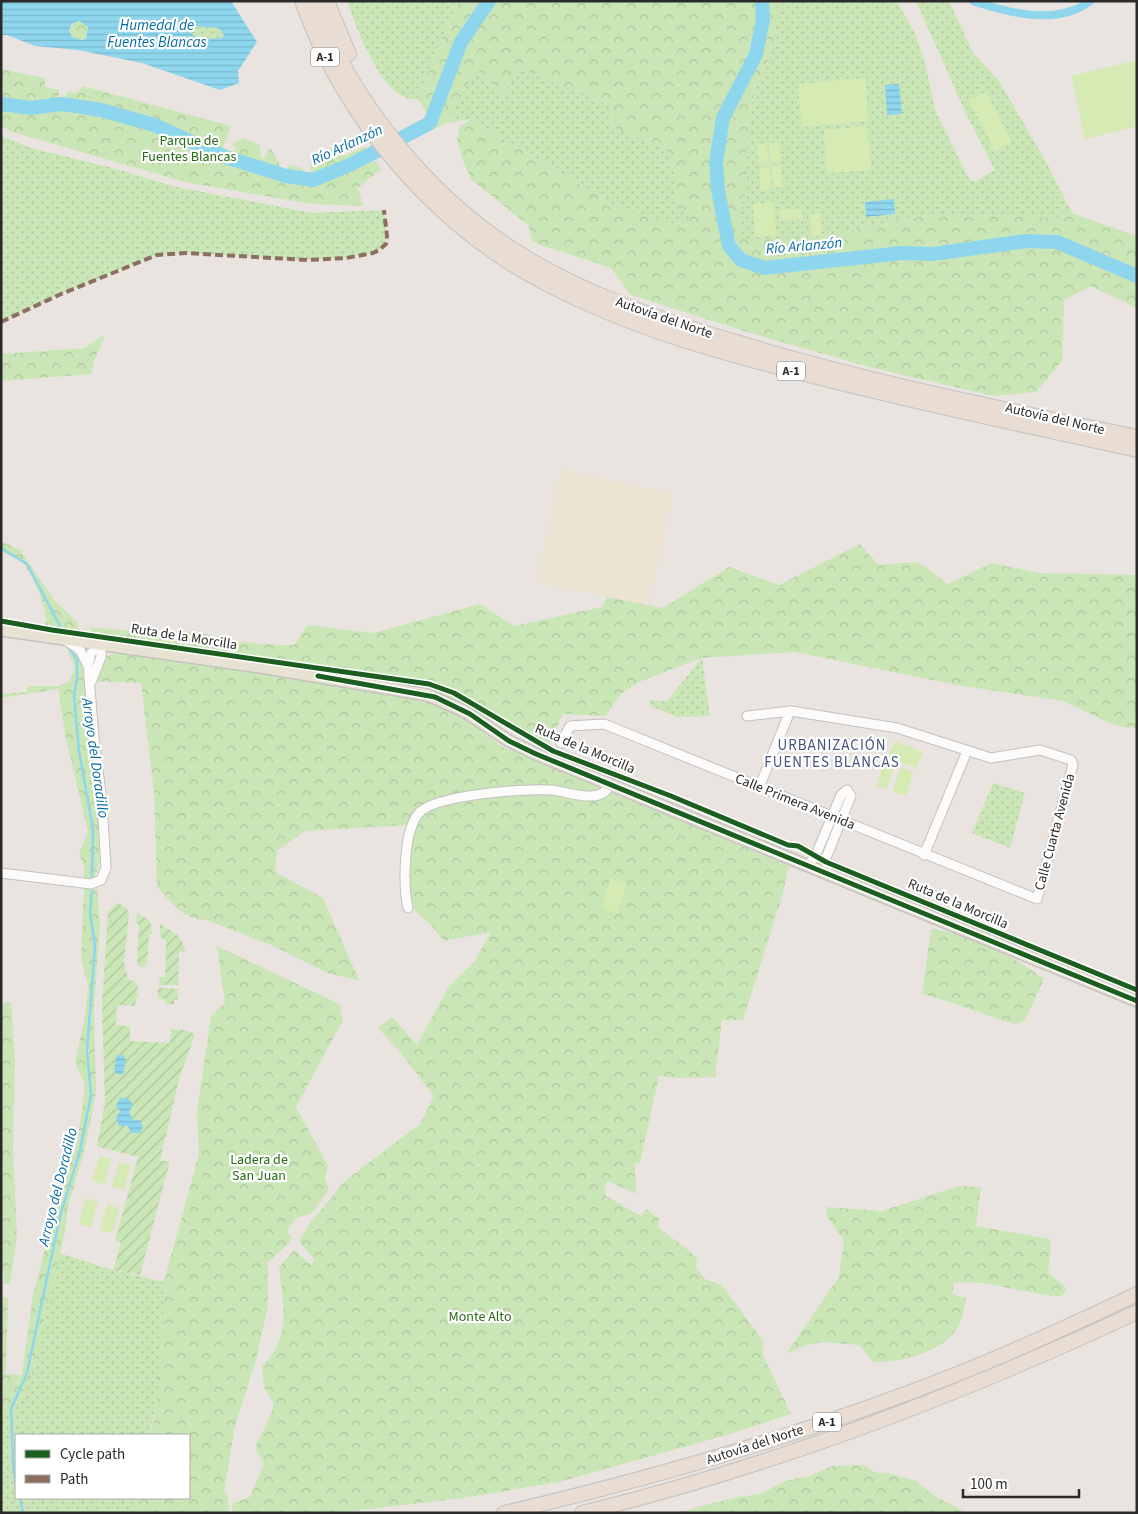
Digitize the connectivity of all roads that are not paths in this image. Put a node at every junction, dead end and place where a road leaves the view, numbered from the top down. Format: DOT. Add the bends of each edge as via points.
graph roads {
  1 [pos="292,1"];
  2 [pos="302,1"];
  3 [pos="315,1"];
  4 [pos="327,1"];
  5 [pos="362,106"];
  6 [pos="427,186"];
  7 [pos="1137,437"];
  8 [pos="1137,450"];
  9 [pos="1,630"];
  10 [pos="62,639"];
  11 [pos="99,645"];
  12 [pos="115,646"];
  13 [pos="101,657"];
  14 [pos="88,665"];
  15 [pos="90,685"];
  16 [pos="790,711"];
  17 [pos="747,716"];
  18 [pos="561,742"];
  19 [pos="967,751"];
  20 [pos="610,785"];
  21 [pos="759,788"];
  22 [pos="832,817"];
  23 [pos="841,821"];
  24 [pos="924,855"];
  25 [pos="807,866"];
  26 [pos="1,873"];
  27 [pos="827,874"];
  28 [pos="1036,900"];
  29 [pos="408,908"];
  30 [pos="1137,1001"];
  31 [pos="1137,1294"];
  32 [pos="1137,1312"];
  33 [pos="504,1513"];
  34 [pos="582,1513"];
  1 -- 5 [label="highway" via="314,51"];
  2 -- 5 [label="highway, A-1" via="326,59"];
  3 -- 5 [label="highway, Autovía del Norte / A-1"];
  4 -- 5 [label="highway" via="353,62"];
  5 -- 6 [label="highway, Autovía del Norte / A-1" via="399,146"];
  5 -- 6 [label="highway" via="375,145"];
  6 -- 7 [label="highway, Autovía del Norte / A-1" via="520,254 633,309 820,366"];
  6 -- 8 [label="highway, Autovía del Norte / A-1" via="453,227 468,232 551,287 638,324 695,344 857,387"];
  9 -- 10 [label="main road"];
  10 -- 11 [label="main road"];
  10 -- 14 [label="street" via="80,650"];
  11 -- 12 [label="main road"];
  11 -- 13 [label="street"];
  11 -- 14 [label="street" via="90,653"];
  12 -- 13 [label="street"];
  12 -- 20 [label="main road" via="435,697 470,714 509,741"];
  13 -- 15 [label="street"];
  14 -- 15 [label="street"];
  15 -- 26 [label="street" via="102,802 104,875 91,884"];
  16 -- 17 [label="street"];
  16 -- 19 [label="street" via="897,728"];
  16 -- 21 [label="street"];
  18 -- 21 [label="street, Calle Primera Avenida" via="570,726 604,724"];
  19 -- 24 [label="street"];
  19 -- 28 [label="street, Calle Cuarta Avenida" via="991,758 1040,750 1074,763"];
  20 -- 25 [label="main road"];
  20 -- 29 [label="street" via="603,793 589,796 532,789 454,799 424,809 412,824 410,835 405,886"];
  21 -- 22 [label="street, Calle Primera Avenida"];
  22 -- 23 [label="street, Calle Primera Avenida"];
  22 -- 23 [label="street" via="841,795 847,790 851,796"];
  22 -- 25 [label="street" via="815,857"];
  23 -- 24 [label="street, Calle Primera Avenida"];
  23 -- 27 [label="street" via="826,858"];
  24 -- 28 [label="street, Calle Primera Avenida"];
  25 -- 27 [label="main road"];
  27 -- 30 [label="main road"];
  31 -- 33 [label="highway, Autovía del Norte / A-1" via="960,1373 819,1425 680,1469"];
  32 -- 34 [label="highway, Autovía del Norte / A-1" via="1018,1366 874,1424 725,1473"];
}
